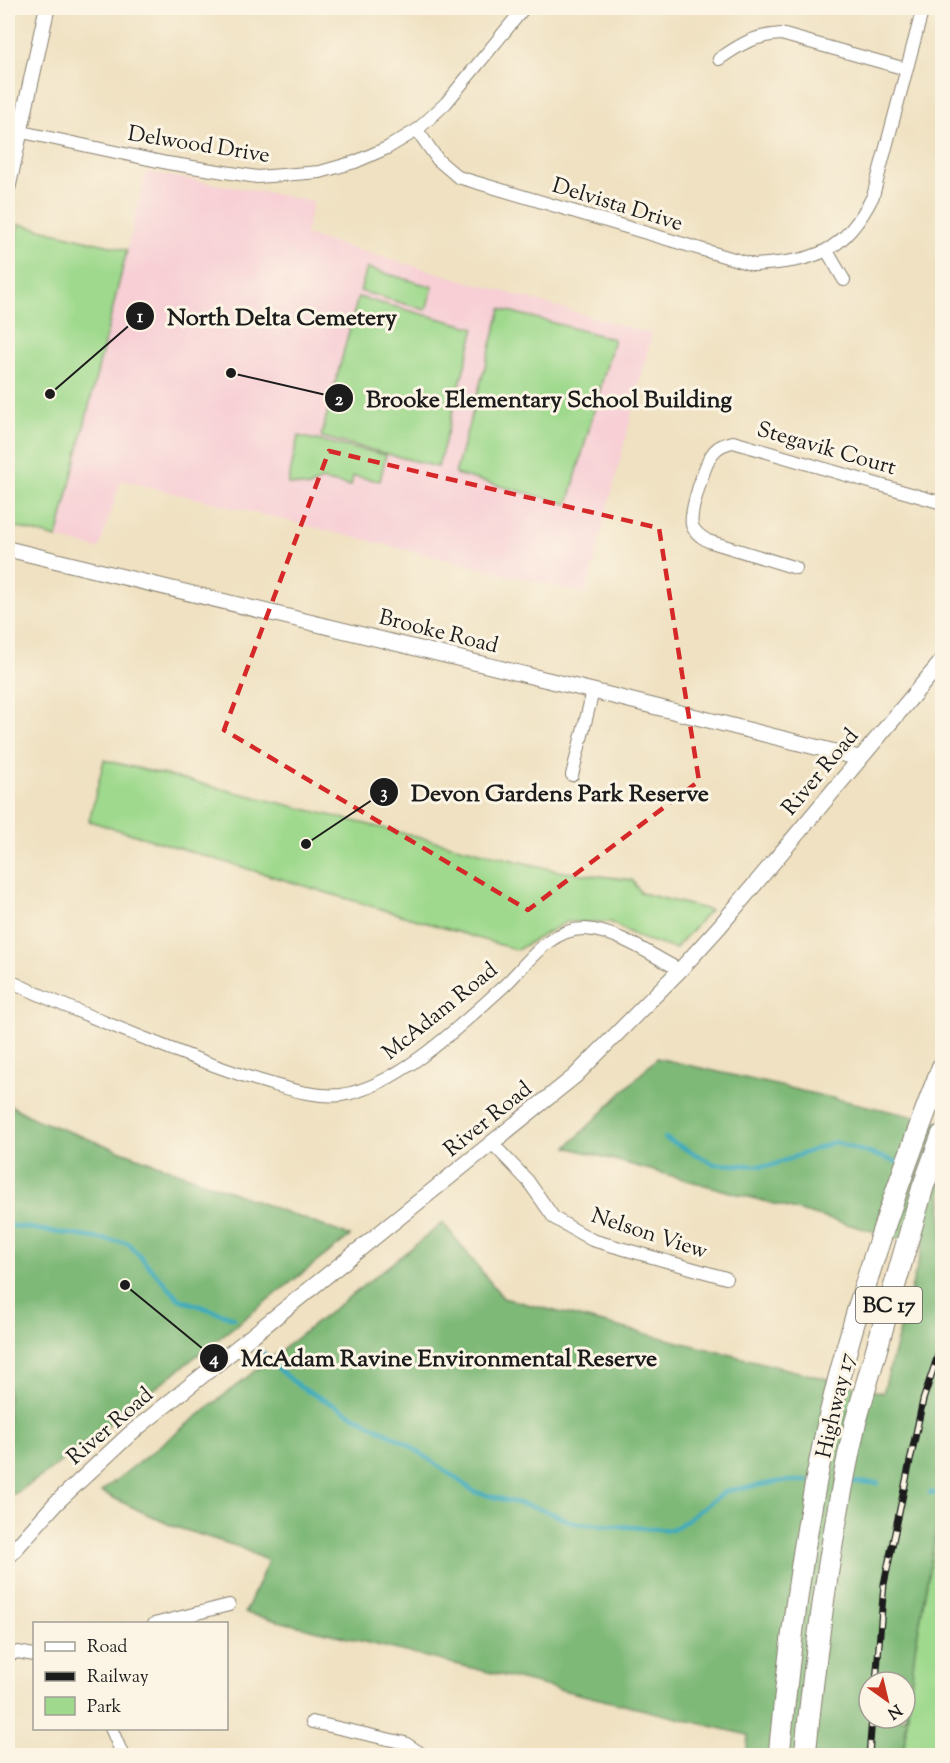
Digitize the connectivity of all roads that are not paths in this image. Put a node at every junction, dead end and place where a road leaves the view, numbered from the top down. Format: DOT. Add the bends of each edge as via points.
graph roads {
  1 [pos="47,8"];
  2 [pos="524,8"];
  3 [pos="923,8"];
  4 [pos="719,59"];
  5 [pos="906,69"];
  6 [pos="417,130"];
  7 [pos="14,131"];
  8 [pos="8,187"];
  9 [pos="827,251"];
  10 [pos="844,280"];
  11 [pos="942,503"];
  12 [pos="8,549"];
  13 [pos="796,568"];
  14 [pos="942,661"];
  15 [pos="593,691"];
  16 [pos="859,758"];
  17 [pos="572,775"];
  18 [pos="680,970"];
  19 [pos="8,980"];
  20 [pos="942,1068"];
  21 [pos="940,1141"];
  22 [pos="492,1143"];
  23 [pos="726,1278"];
  24 [pos="8,1557"];
  25 [pos="229,1605"];
  26 [pos="157,1622"];
  27 [pos="8,1655"];
  28 [pos="33,1655"];
  29 [pos="312,1722"];
  30 [pos="112,1730"];
  31 [pos="123,1755"];
  32 [pos="425,1755"];
  33 [pos="779,1755"];
  34 [pos="806,1755"];
  1 -- 7 [label="street"];
  2 -- 6 [label="street, Delwood Drive" via="446,103"];
  3 -- 5 [label="street, Delvista Drive"];
  4 -- 5 [label="street" via="743,43 781,34"];
  5 -- 9 [label="street, Delvista Drive" via="873,196 851,231"];
  6 -- 7 [label="street, Delwood Drive" via="356,162 320,172 257,177"];
  6 -- 9 [label="street, Delvista Drive" via="438,160 458,177 754,265 790,262"];
  7 -- 8 [label="street"];
  9 -- 10 [label="street"];
  11 -- 13 [label="street, Stegavik Court" via="733,442 723,444 709,459 691,516 693,527 708,541"];
  12 -- 15 [label="street, Brooke Road"];
  14 -- 16 [label="street, River Road"];
  15 -- 16 [label="street, Brooke Road"];
  15 -- 17 [label="street"];
  16 -- 18 [label="street, River Road"];
  18 -- 19 [label="street, McAdam Road" via="602,932 583,929 562,934 406,1067 385,1080 340,1095 290,1089 205,1063"];
  18 -- 22 [label="street, River Road" via="575,1076"];
  20 -- 33 [label="highway, Highway 17 / BC 17" via="897,1187 829,1418 807,1527"];
  21 -- 34 [label="highway, Highway 17 / BC 17" via="923,1187 855,1424 815,1658"];
  22 -- 23 [label="street, Nelson View" via="528,1180 554,1218 564,1224 592,1240"];
  22 -- 24 [label="street, River Road" via="131,1433 56,1503"];
  25 -- 26 [label="street"];
  27 -- 28 [label="street"];
  29 -- 32 [label="street" via="405,1743"];
  30 -- 31 [label="street"];
}
